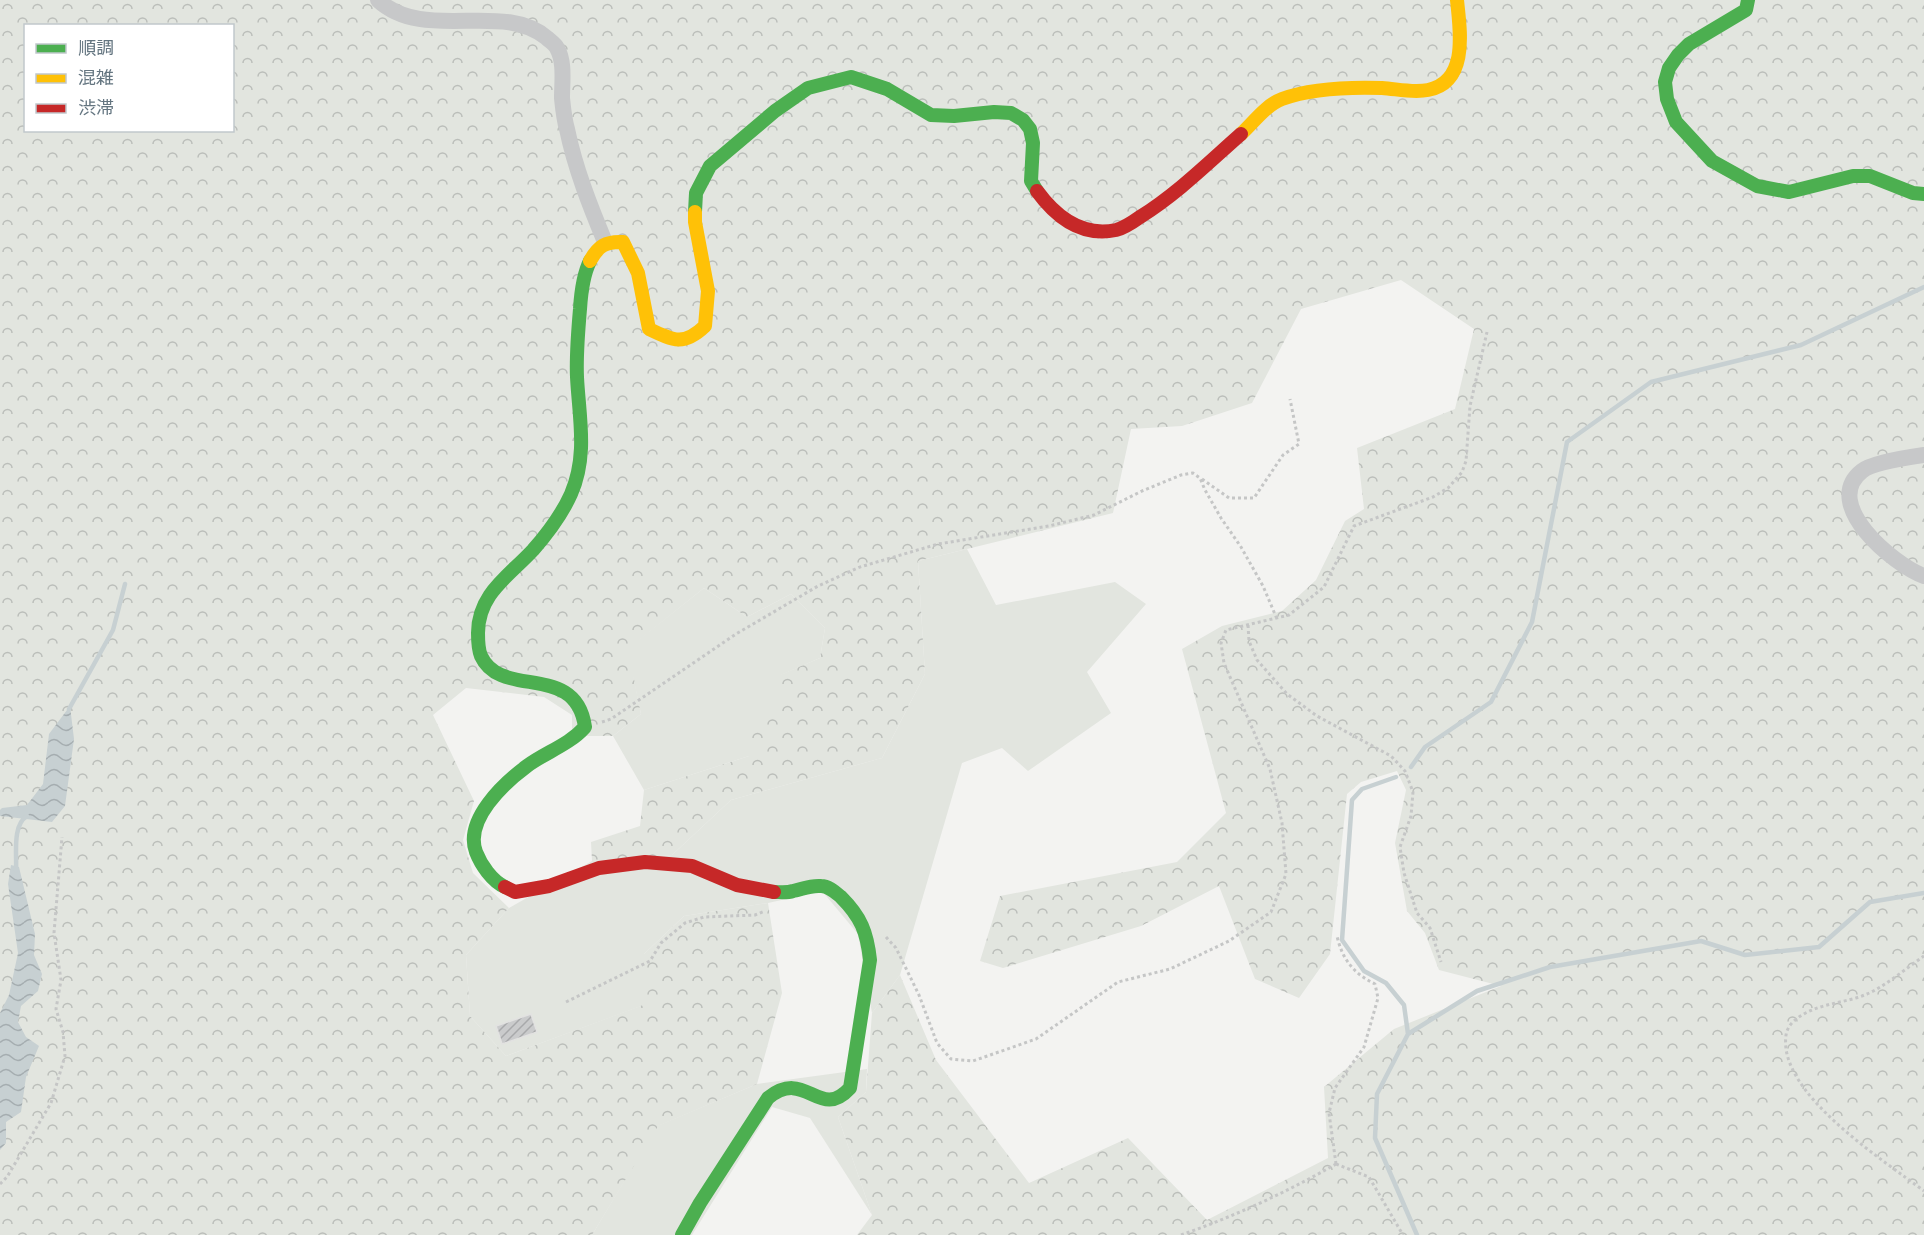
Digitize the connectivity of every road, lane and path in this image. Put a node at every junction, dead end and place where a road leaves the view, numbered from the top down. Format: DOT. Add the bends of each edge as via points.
graph roads {
  1 [pos="378,0"];
  2 [pos="1457,0"];
  3 [pos="1748,0"];
  4 [pos="1924,194"];
  5 [pos="605,242"];
  6 [pos="1487,332"];
  7 [pos="1290,399"];
  8 [pos="1924,455"];
  9 [pos="1200,478"];
  10 [pos="1924,576"];
  11 [pos="1276,619"];
  12 [pos="1248,625"];
  13 [pos="585,727"];
  14 [pos="62,837"];
  15 [pos="791,892"];
  16 [pos="883,933"];
  17 [pos="1336,936"];
  18 [pos="1924,956"];
  19 [pos="1441,962"];
  20 [pos="566,1002"];
  21 [pos="1336,1164"];
  22 [pos="0,1184"];
  23 [pos="1924,1191"];
  24 [pos="682,1235"];
  25 [pos="1181,1235"];
  26 [pos="1403,1235"];
  1 -- 5 [label="street" via="408,16 444,21 483,17 522,21 538,29 557,48 567,130 586,197"];
  2 -- 5 [label="street" via="1460,57 1453,73 1440,86 1427,91 1378,88 1305,94 1281,100 1175,192 1117,230 1100,232 1072,226 1057,216 1031,181 1030,129 1011,113 931,114 887,89 850,77 808,88 710,166 696,193 695,212 708,291 707,314 705,326 693,337 684,340 650,329 639,273 623,242"];
  3 -- 4 [label="street" via="1746,10 1698,37 1666,69 1665,92 1678,125 1712,161 1757,186 1789,192 1853,176 1870,176"];
  5 -- 13 [label="street" via="594,251 581,285 577,376 582,449 579,477 570,501 534,550 491,590 481,608 478,627 478,644 493,669 515,680 557,688 570,695 584,716"];
  6 -- 11 [label="path" via="1470,406 1462,472 1433,497 1354,526 1324,587 1289,615"];
  7 -- 9 [label="path" via="1299,444 1283,455 1254,498 1229,498"];
  8 -- 10 [label="street" via="1863,469 1851,485 1850,503 1870,538 1892,558"];
  9 -- 11 [label="path" via="1263,586"];
  9 -- 13 [label="path" via="1193,473 1181,475 1094,515 938,544 860,567 818,586 736,634 611,719"];
  11 -- 12 [label="path"];
  12 -- 16 [label="path" via="1226,630 1221,643 1224,663 1270,769 1282,823 1286,874 1271,912 1229,941 1170,969 1118,982 1036,1039 973,1061 951,1059 937,1043 915,986 896,948"];
  12 -- 19 [label="path" via="1249,641 1257,660 1287,694 1317,716 1391,756 1405,771 1413,792 1411,816 1400,847 1404,873 1417,913 1430,928"];
  13 -- 15 [label="street" via="577,736 527,766 490,800 482,814 473,843 479,859 497,883 515,892 549,886 600,868 645,862 692,866 737,885"];
  14 -- 22 [label="path" via="54,933 61,980 56,1009 66,1056 51,1103"];
  15 -- 20 [label="path" via="774,907 755,915 704,917 685,923 661,943 650,961"];
  15 -- 24 [label="street" via="810,886 833,890 855,911 868,942 870,960 850,1088 836,1100 789,1087 768,1098"];
  17 -- 21 [label="path" via="1340,950 1359,977 1375,984 1378,998 1364,1047 1335,1089 1329,1113"];
  18 -- 23 [label="path" via="1868,994 1818,1008 1796,1019 1786,1029 1785,1041 1795,1075 1826,1114"];
  21 -- 25 [label="path" via="1236,1215"];
  21 -- 26 [label="path" via="1369,1177"];
}
